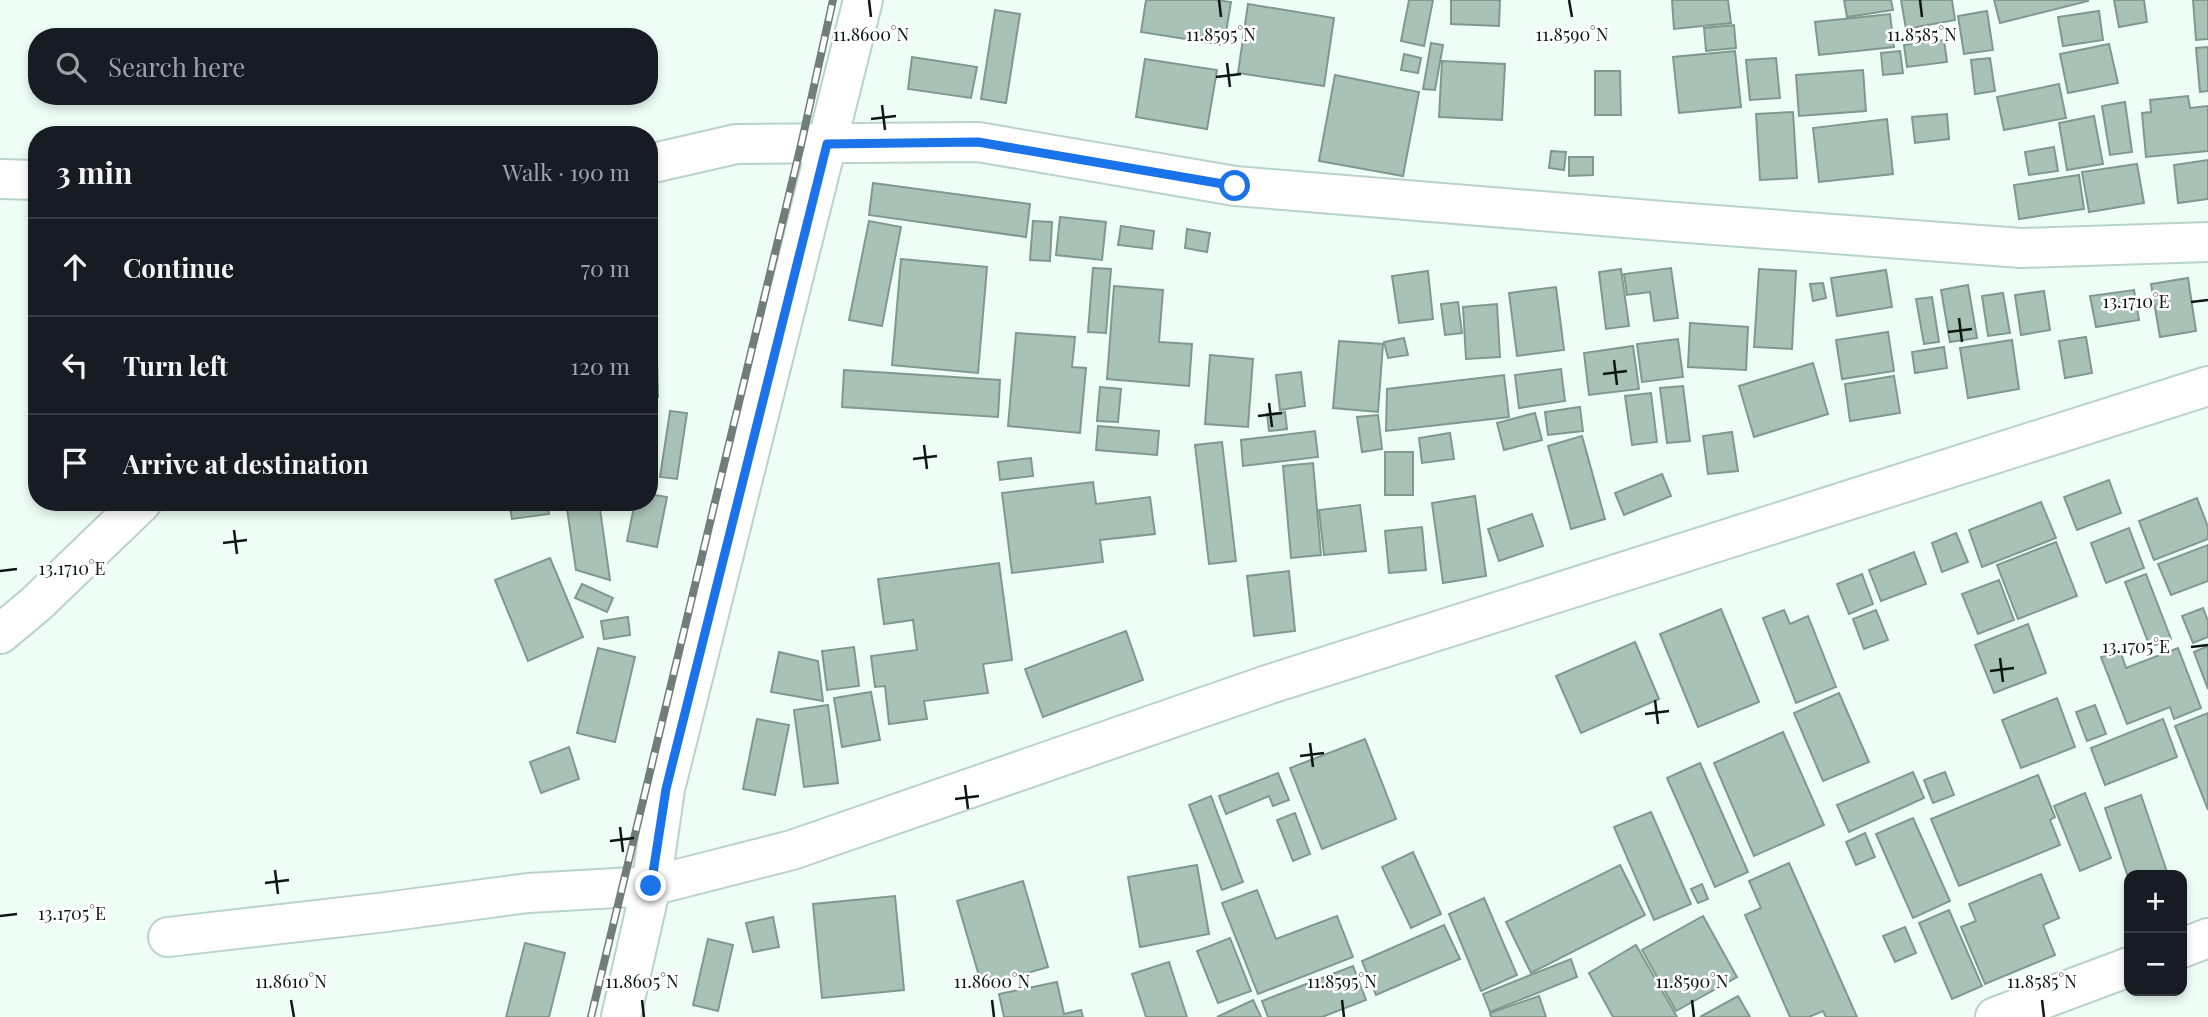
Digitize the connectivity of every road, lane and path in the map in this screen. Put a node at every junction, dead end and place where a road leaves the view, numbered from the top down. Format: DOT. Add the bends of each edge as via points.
graph roads {
  1 [pos="863,0"];
  2 [pos="827,144"];
  3 [pos="658,162"];
  4 [pos="0,179"];
  5 [pos="28,180"];
  6 [pos="2208,242"];
  7 [pos="2208,386"];
  8 [pos="133,511"];
  9 [pos="0,634"];
  10 [pos="651,886"];
  11 [pos="168,937"];
  12 [pos="2208,938"];
  13 [pos="2187,946"];
  14 [pos="2124,969"];
  15 [pos="621,1017"];
  16 [pos="1995,1017"];
  1 -- 2 [label="street"];
  2 -- 3 [label="street" via="736,145"];
  2 -- 6 [label="street" via="978,142 1235,186 2021,248"];
  2 -- 10 [label="street" via="666,789"];
  4 -- 5 [label="street"];
  7 -- 10 [label="street" via="1267,685 792,850"];
  8 -- 9 [label="street"];
  10 -- 11 [label="street" via="528,893"];
  10 -- 15 [label="street"];
  12 -- 13 [label="street"];
  14 -- 16 [label="street"];
}
